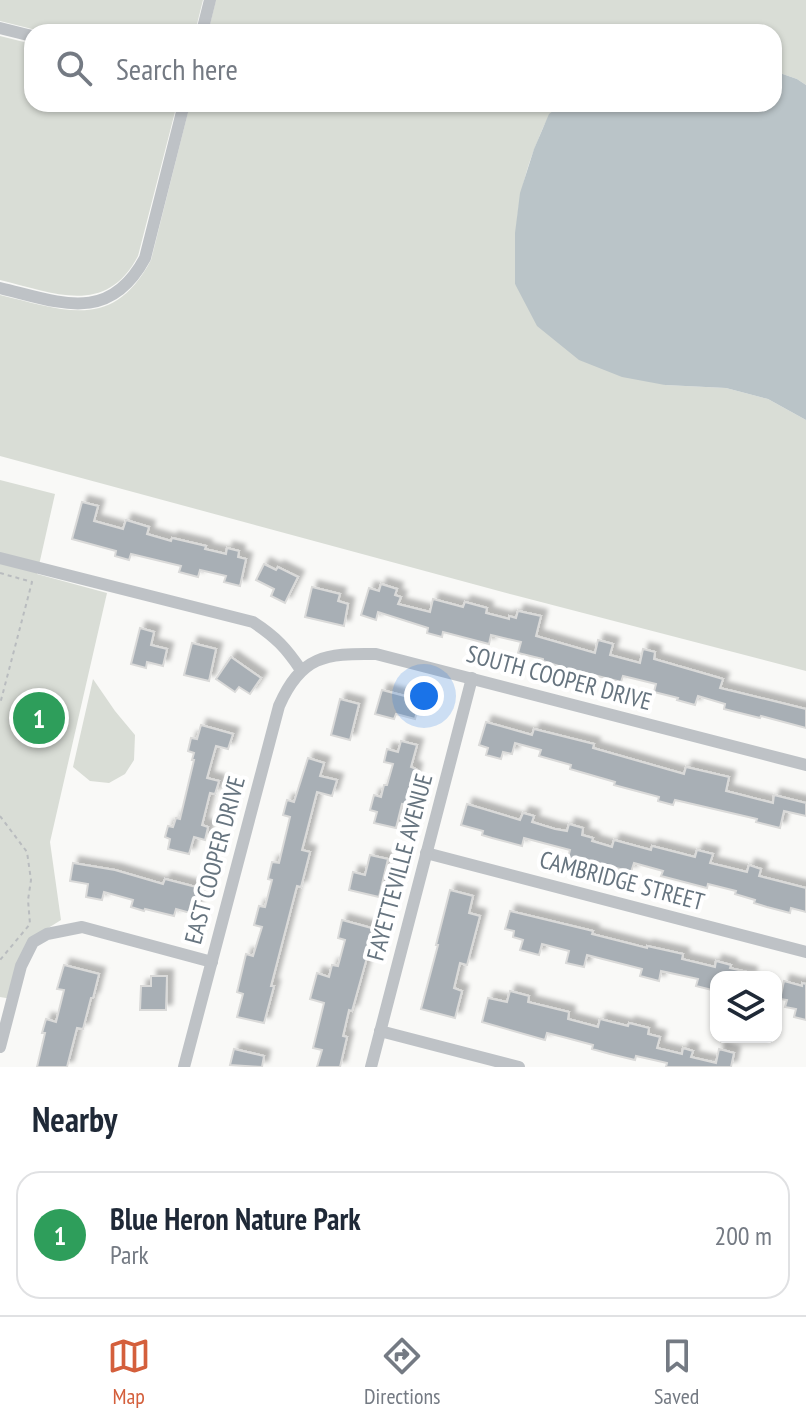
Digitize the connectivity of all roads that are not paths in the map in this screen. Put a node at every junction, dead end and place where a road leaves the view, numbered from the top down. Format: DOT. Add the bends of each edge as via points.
graph roads {
  1 [pos="210,0"];
  2 [pos="204,24"];
  3 [pos="0,28"];
  4 [pos="24,34"];
  5 [pos="182,112"];
  6 [pos="0,288"];
  7 [pos="0,558"];
  8 [pos="301,670"];
  9 [pos="472,678"];
  10 [pos="806,765"];
  11 [pos="426,853"];
  12 [pos="806,952"];
  13 [pos="212,962"];
  14 [pos="380,1031"];
  15 [pos="0,1047"];
  16 [pos="184,1067"];
  17 [pos="371,1067"];
  18 [pos="519,1067"];
  1 -- 2 [label="street"];
  3 -- 4 [label="street"];
  5 -- 6 [label="street" via="145,258 121,290 98,302 69,304"];
  7 -- 8 [label="street" via="253,622 286,647"];
  8 -- 9 [label="street, SOUTH COOPER DRIVE" via="320,659 376,654"];
  8 -- 13 [label="street, EAST COOPER DRIVE" via="279,706"];
  9 -- 10 [label="street, SOUTH COOPER DRIVE"];
  9 -- 11 [label="street, FAYETTEVILLE AVENUE"];
  11 -- 12 [label="street, CAMBRIDGE STREET"];
  11 -- 14 [label="street, FAYETTEVILLE AVENUE"];
  13 -- 15 [label="street" via="82,927 47,934 33,942 21,966"];
  13 -- 16 [label="street, EAST COOPER DRIVE"];
  14 -- 17 [label="street, FAYETTEVILLE AVENUE"];
  14 -- 18 [label="street"];
}
